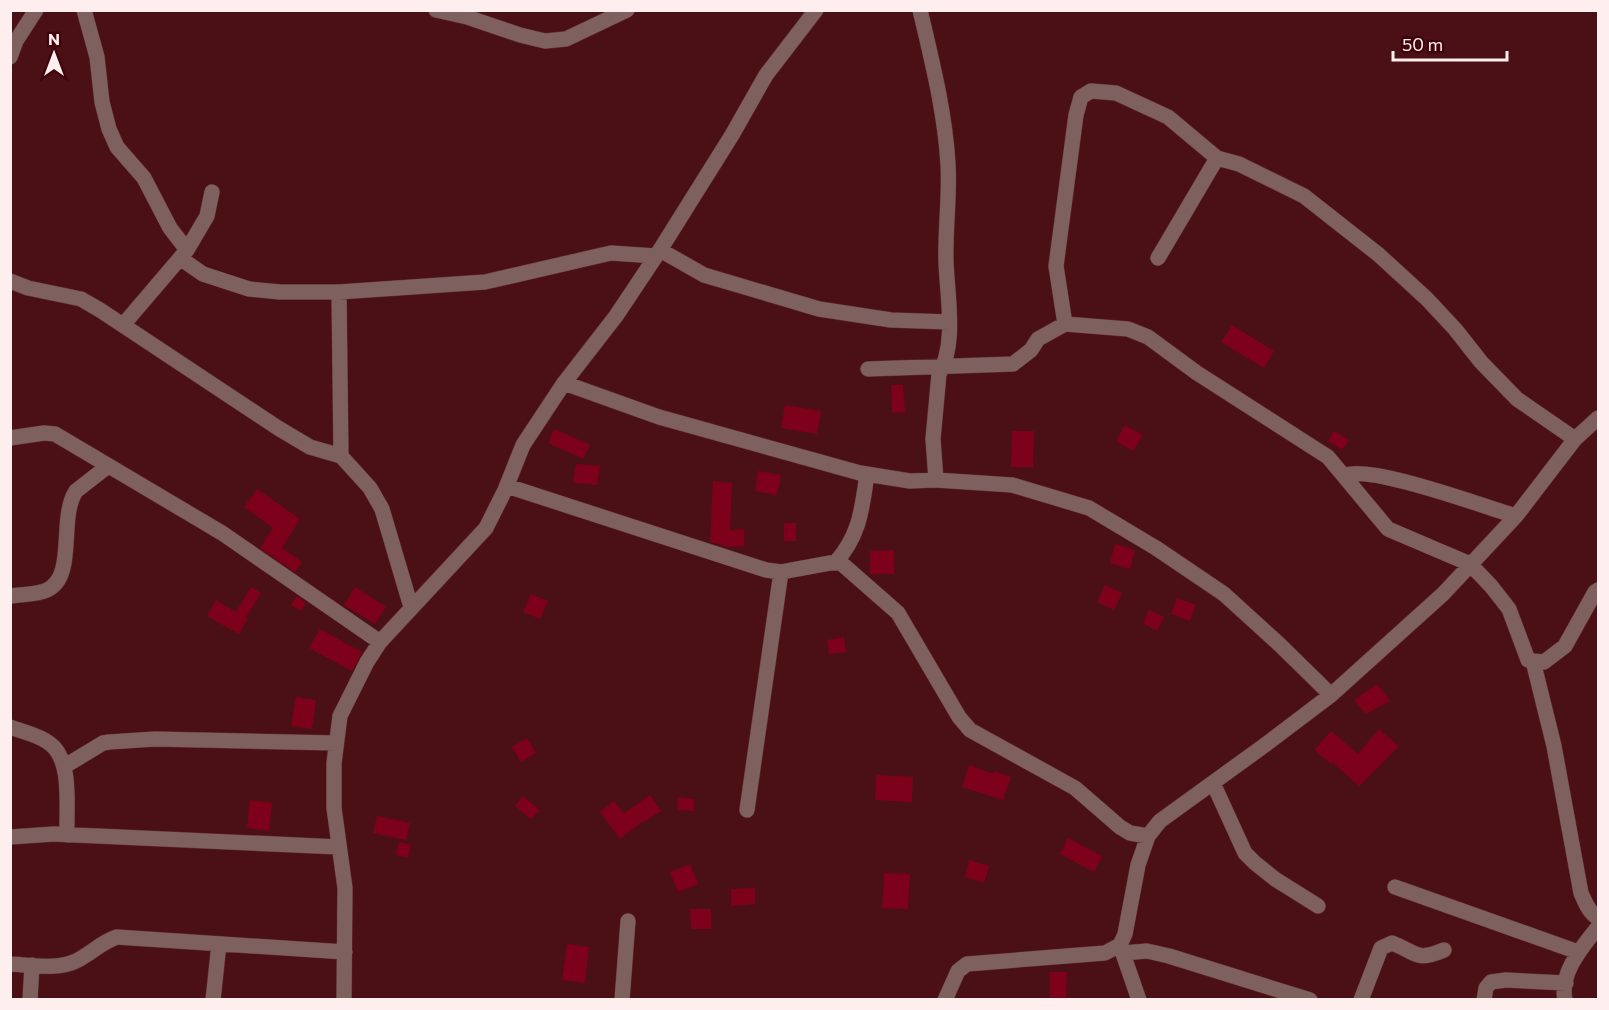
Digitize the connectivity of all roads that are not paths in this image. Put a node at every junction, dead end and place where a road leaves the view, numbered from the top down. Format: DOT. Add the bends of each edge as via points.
graph roads {
  1 [pos="36,10"];
  2 [pos="84,10"];
  3 [pos="436,10"];
  4 [pos="627,10"];
  5 [pos="816,10"];
  6 [pos="920,10"];
  7 [pos="10,57"];
  8 [pos="1217,159"];
  9 [pos="212,192"];
  10 [pos="658,253"];
  11 [pos="184,254"];
  12 [pos="1158,258"];
  13 [pos="10,281"];
  14 [pos="339,292"];
  15 [pos="949,322"];
  16 [pos="1065,324"];
  17 [pos="123,325"];
  18 [pos="944,366"];
  19 [pos="868,369"];
  20 [pos="564,383"];
  21 [pos="1599,418"];
  22 [pos="10,438"];
  23 [pos="1575,439"];
  24 [pos="341,456"];
  25 [pos="108,466"];
  26 [pos="867,474"];
  27 [pos="1344,476"];
  28 [pos="936,480"];
  29 [pos="507,486"];
  30 [pos="1516,516"];
  31 [pos="836,563"];
  32 [pos="1470,564"];
  33 [pos="781,572"];
  34 [pos="1599,590"];
  35 [pos="10,596"];
  36 [pos="411,607"];
  37 [pos="380,642"];
  38 [pos="1533,662"];
  39 [pos="1330,695"];
  40 [pos="10,727"];
  41 [pos="336,743"];
  42 [pos="65,766"];
  43 [pos="1213,783"];
  44 [pos="747,810"];
  45 [pos="66,835"];
  46 [pos="1148,836"];
  47 [pos="10,837"];
  48 [pos="339,847"];
  49 [pos="1395,886"];
  50 [pos="1318,906"];
  51 [pos="1599,918"];
  52 [pos="628,921"];
  53 [pos="1599,927"];
  54 [pos="219,944"];
  55 [pos="1122,949"];
  56 [pos="1444,950"];
  57 [pos="345,952"];
  58 [pos="1578,952"];
  59 [pos="10,964"];
  60 [pos="32,965"];
  61 [pos="1566,994"];
  62 [pos="30,999"];
  63 [pos="213,999"];
  64 [pos="344,999"];
  65 [pos="622,999"];
  66 [pos="945,999"];
  67 [pos="1139,999"];
  68 [pos="1310,999"];
  69 [pos="1361,999"];
  70 [pos="1484,999"];
  1 -- 7 [label="street"];
  2 -- 11 [label="street" via="97,57 109,129 117,147 144,178"];
  3 -- 4 [label="street" via="545,41 566,39"];
  5 -- 10 [label="street" via="766,75"];
  6 -- 15 [label="street" via="940,97 948,164"];
  8 -- 12 [label="street"];
  8 -- 16 [label="street" via="1168,117 1116,93 1091,91 1081,97 1056,266"];
  8 -- 23 [label="street" via="1239,164 1304,196 1331,216 1427,299 1517,399"];
  9 -- 11 [label="street" via="207,216"];
  10 -- 14 [label="street" via="611,254 485,282"];
  10 -- 15 [label="street" via="704,274 819,309 891,320"];
  10 -- 20 [label="street"];
  11 -- 14 [label="street" via="203,274 249,289"];
  11 -- 17 [label="street"];
  13 -- 17 [label="street" via="81,299"];
  14 -- 24 [label="street"];
  15 -- 18 [label="street"];
  16 -- 18 [label="street" via="1038,339 1013,364"];
  16 -- 27 [label="street" via="1128,329 1148,338 1313,446"];
  17 -- 24 [label="street" via="286,433 310,447"];
  18 -- 19 [label="street"];
  18 -- 28 [label="street" via="939,374 933,439"];
  20 -- 26 [label="street" via="659,417"];
  20 -- 29 [label="street" via="523,446"];
  21 -- 23 [label="street"];
  22 -- 25 [label="street" via="55,434"];
  23 -- 30 [label="street"];
  24 -- 36 [label="street" via="370,488 382,509"];
  25 -- 35 [label="street" via="72,497 63,575 57,584 45,591"];
  25 -- 37 [label="street" via="222,533"];
  26 -- 28 [label="street" via="910,481"];
  26 -- 31 [label="street" via="855,534"];
  27 -- 30 [label="street" via="1353,472 1391,478"];
  27 -- 32 [label="street" via="1389,529"];
  28 -- 39 [label="street" via="1012,484 1089,508 1224,594"];
  29 -- 33 [label="street" via="720,556"];
  29 -- 36 [label="street" via="486,528"];
  30 -- 32 [label="street"];
  31 -- 33 [label="street"];
  31 -- 46 [label="street" via="898,613 958,717 970,730 1075,788 1130,833"];
  32 -- 38 [label="street" via="1509,609 1524,652"];
  32 -- 39 [label="street" via="1443,594"];
  33 -- 44 [label="street"];
  34 -- 38 [label="street" via="1594,592 1565,646 1544,662"];
  36 -- 37 [label="street"];
  37 -- 41 [label="street" via="340,716"];
  38 -- 51 [label="street" via="1554,746 1581,893 1588,908"];
  39 -- 43 [label="street"];
  40 -- 42 [label="street" via="50,743"];
  41 -- 42 [label="street" via="155,739 109,742"];
  41 -- 48 [label="street" via="334,808"];
  42 -- 45 [label="street"];
  43 -- 46 [label="street" via="1160,821"];
  43 -- 50 [label="street" via="1245,853"];
  45 -- 47 [label="street"];
  45 -- 48 [label="street"];
  46 -- 55 [label="street" via="1137,865"];
  48 -- 57 [label="street" via="345,888"];
  49 -- 58 [label="street"];
  52 -- 65 [label="street"];
  53 -- 58 [label="street"];
  54 -- 57 [label="street"];
  54 -- 60 [label="street" via="117,937 76,961"];
  54 -- 63 [label="street"];
  55 -- 66 [label="street" via="967,964 958,972"];
  55 -- 67 [label="street"];
  55 -- 68 [label="street" via="1169,956"];
  56 -- 69 [label="street" via="1427,957 1415,956 1392,943 1381,948"];
  57 -- 64 [label="street"];
  58 -- 61 [label="street" via="1570,965"];
  59 -- 60 [label="street"];
  60 -- 62 [label="street"];
  61 -- 70 [label="street" via="1506,980 1491,981"];
}
